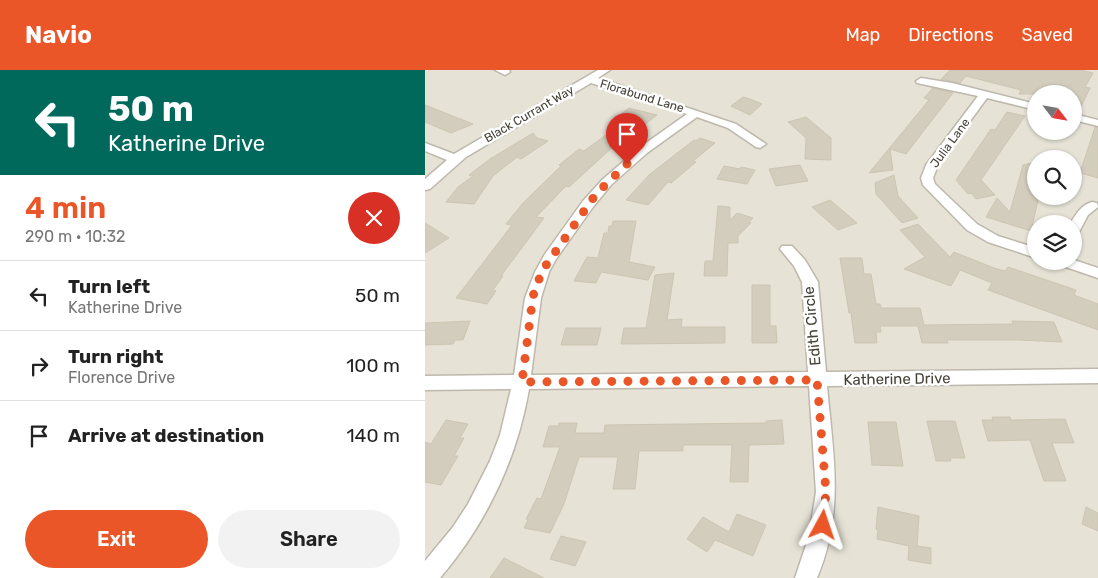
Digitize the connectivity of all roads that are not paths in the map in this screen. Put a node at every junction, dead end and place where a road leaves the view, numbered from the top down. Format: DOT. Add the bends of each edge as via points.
graph roads {
  1 [pos="605,70"];
  2 [pos="589,79"];
  3 [pos="921,81"];
  4 [pos="985,94"];
  5 [pos="1027,105"];
  6 [pos="695,113"];
  7 [pos="1083,119"];
  8 [pos="1098,123"];
  9 [pos="760,144"];
  10 [pos="425,147"];
  11 [pos="455,159"];
  12 [pos="425,186"];
  13 [pos="1092,206"];
  14 [pos="1082,215"];
  15 [pos="787,249"];
  16 [pos="1027,250"];
  17 [pos="1082,268"];
  18 [pos="1098,273"];
  19 [pos="1098,376"];
  20 [pos="817,380"];
  21 [pos="522,382"];
  22 [pos="425,383"];
  23 [pos="425,578"];
  24 [pos="806,578"];
  1 -- 2 [label="street, Black Currant Way"];
  2 -- 6 [label="street, Florabund Lane"];
  2 -- 11 [label="street, Black Currant Way"];
  3 -- 4 [label="street"];
  4 -- 5 [label="street"];
  4 -- 16 [label="street, Julia Lane" via="932,165 927,178 955,213 978,231"];
  6 -- 9 [label="street, Florabund Lane" via="732,126"];
  6 -- 21 [label="street" via="609,180 542,271 533,296"];
  7 -- 8 [label="street"];
  10 -- 11 [label="street"];
  11 -- 12 [label="street"];
  13 -- 14 [label="street"];
  15 -- 20 [label="street, Edith Circle" via="801,263 810,282"];
  17 -- 18 [label="street"];
  19 -- 20 [label="street, Katherine Drive"];
  20 -- 21 [label="street, Katherine Drive"];
  20 -- 24 [label="street" via="826,492 823,525"];
  21 -- 22 [label="street, Katherine Drive"];
  21 -- 23 [label="street" via="498,466 476,512"];
}
